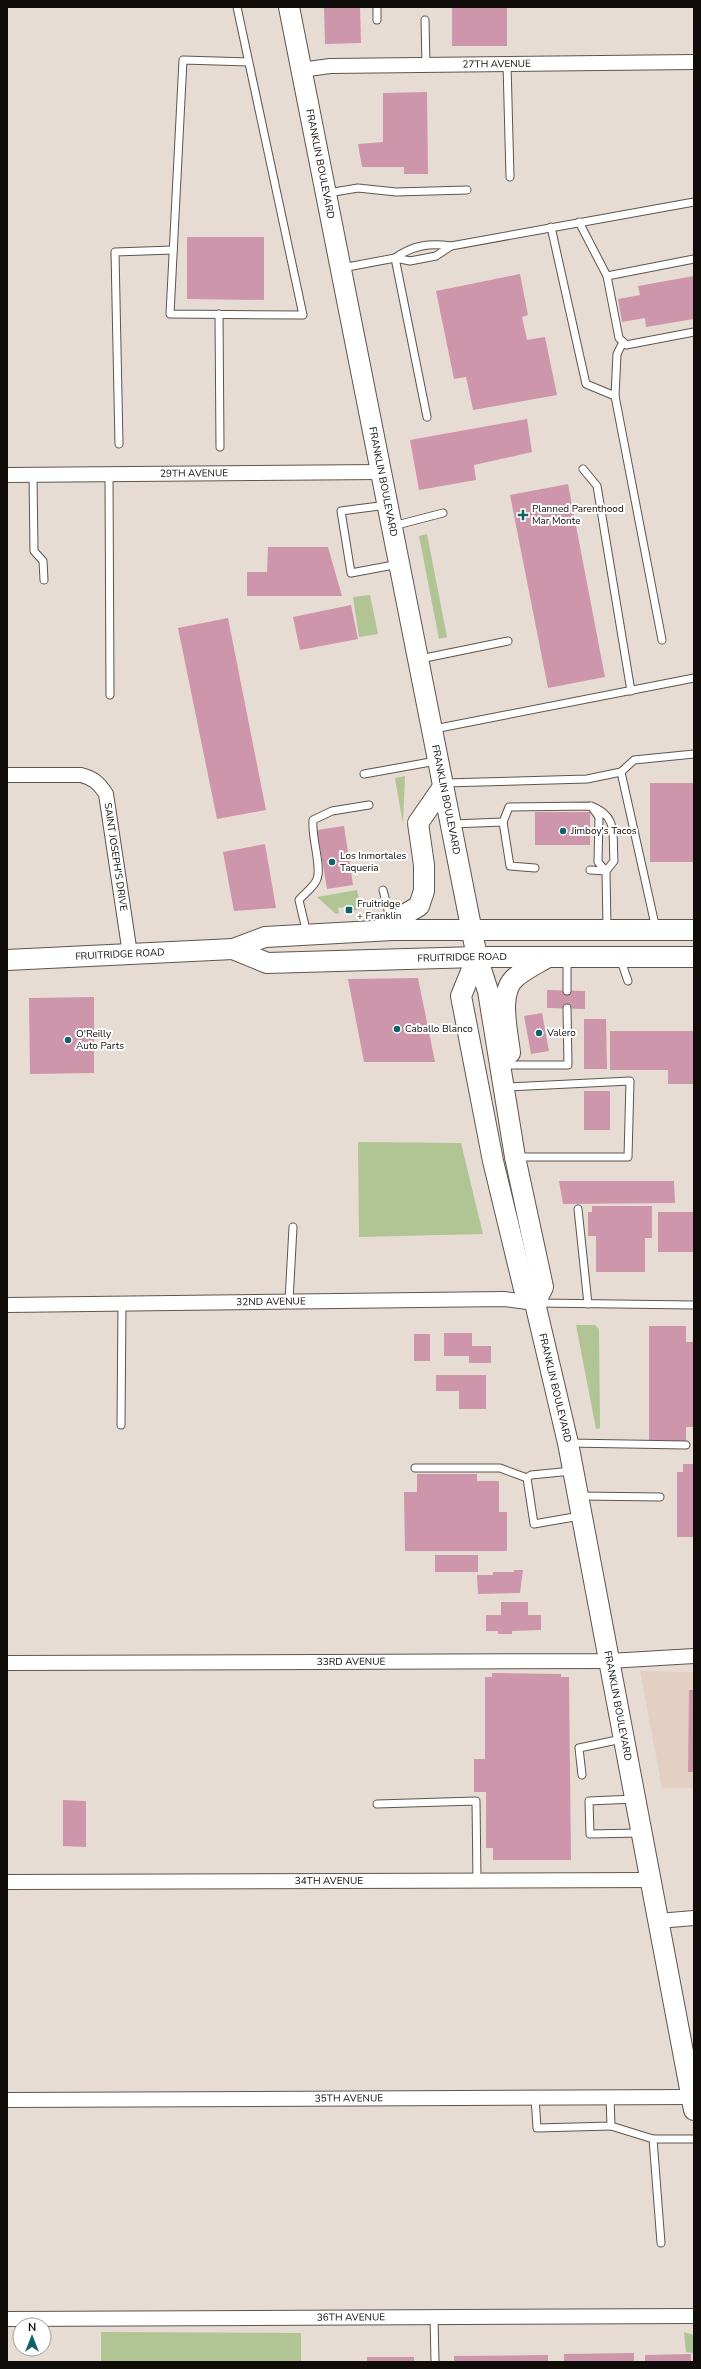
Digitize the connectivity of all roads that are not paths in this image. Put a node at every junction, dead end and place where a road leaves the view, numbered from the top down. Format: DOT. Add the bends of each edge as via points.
graph roads {
  1 [pos="237,7"];
  2 [pos="289,7"];
  3 [pos="377,7"];
  4 [pos="377,20"];
  5 [pos="425,20"];
  6 [pos="249,62"];
  7 [pos="694,62"];
  8 [pos="507,64"];
  9 [pos="426,65"];
  10 [pos="301,70"];
  11 [pos="510,177"];
  12 [pos="468,190"];
  13 [pos="326,193"];
  14 [pos="694,202"];
  15 [pos="579,222"];
  16 [pos="551,227"];
  17 [pos="451,246"];
  18 [pos="173,250"];
  19 [pos="395,258"];
  20 [pos="694,259"];
  21 [pos="341,268"];
  22 [pos="608,276"];
  23 [pos="219,314"];
  24 [pos="694,332"];
  25 [pos="621,340"];
  26 [pos="615,396"];
  27 [pos="427,417"];
  28 [pos="119,444"];
  29 [pos="220,448"];
  30 [pos="583,468"];
  31 [pos="381,472"];
  32 [pos="33,474"];
  33 [pos="109,474"];
  34 [pos="7,475"];
  35 [pos="387,505"];
  36 [pos="443,513"];
  37 [pos="392,527"];
  38 [pos="399,564"];
  39 [pos="44,580"];
  40 [pos="662,640"];
  41 [pos="508,641"];
  42 [pos="418,660"];
  43 [pos="694,678"];
  44 [pos="630,691"];
  45 [pos="110,695"];
  46 [pos="432,730"];
  47 [pos="694,754"];
  48 [pos="438,761"];
  49 [pos="621,772"];
  50 [pos="364,774"];
  51 [pos="7,775"];
  52 [pos="443,785"];
  53 [pos="369,805"];
  54 [pos="591,806"];
  55 [pos="503,822"];
  56 [pos="450,824"];
  57 [pos="536,868"];
  58 [pos="590,870"];
  59 [pos="606,871"];
  60 [pos="382,890"];
  61 [pos="607,929"];
  62 [pos="393,930"];
  63 [pos="656,930"];
  64 [pos="694,930"];
  65 [pos="472,931"];
  66 [pos="308,934"];
  67 [pos="233,949"];
  68 [pos="130,954"];
  69 [pos="477,957"];
  70 [pos="558,957"];
  71 [pos="694,957"];
  72 [pos="620,958"];
  73 [pos="7,960"];
  74 [pos="628,981"];
  75 [pos="567,991"];
  76 [pos="567,1008"];
  77 [pos="511,1065"];
  78 [pos="503,1087"];
  79 [pos="515,1157"];
  80 [pos="578,1209"];
  81 [pos="293,1227"];
  82 [pos="290,1301"];
  83 [pos="122,1303"];
  84 [pos="536,1303"];
  85 [pos="588,1304"];
  86 [pos="7,1305"];
  87 [pos="694,1305"];
  88 [pos="121,1425"];
  89 [pos="568,1443"];
  90 [pos="686,1445"];
  91 [pos="415,1468"];
  92 [pos="573,1471"];
  93 [pos="527,1478"];
  94 [pos="578,1496"];
  95 [pos="660,1497"];
  96 [pos="582,1516"];
  97 [pos="694,1656"];
  98 [pos="610,1661"];
  99 [pos="7,1663"];
  100 [pos="624,1738"];
  101 [pos="582,1775"];
  102 [pos="635,1799"];
  103 [pos="377,1804"];
  104 [pos="641,1833"];
  105 [pos="477,1880"];
  106 [pos="651,1880"];
  107 [pos="7,1882"];
  108 [pos="694,1918"];
  109 [pos="658,1921"];
  110 [pos="535,2097"];
  111 [pos="610,2097"];
  112 [pos="7,2100"];
  113 [pos="693,2103"];
  114 [pos="612,2126"];
  115 [pos="653,2139"];
  116 [pos="694,2139"];
  117 [pos="661,2243"];
  118 [pos="694,2316"];
  119 [pos="434,2317"];
  120 [pos="7,2319"];
  121 [pos="435,2362"];
  1 -- 6 [label="lane"];
  2 -- 10 [label="main road, FRANKLIN BOULEVARD"];
  3 -- 4 [label="lane"];
  5 -- 9 [label="lane"];
  6 -- 18 [label="lane" via="183,60"];
  6 -- 23 [label="lane" via="303,315"];
  7 -- 8 [label="street, 27TH AVENUE"];
  8 -- 9 [label="street, 27TH AVENUE"];
  8 -- 11 [label="lane"];
  9 -- 10 [label="street, 27TH AVENUE" via="330,66"];
  10 -- 13 [label="main road, FRANKLIN BOULEVARD"];
  12 -- 13 [label="lane" via="396,192 358,188"];
  13 -- 21 [label="main road, FRANKLIN BOULEVARD"];
  14 -- 15 [label="lane"];
  15 -- 16 [label="lane"];
  15 -- 22 [label="lane"];
  16 -- 17 [label="lane"];
  16 -- 26 [label="lane" via="586,384"];
  17 -- 19 [label="lane" via="436,256 410,261"];
  17 -- 19 [label="lane" via="431,243 407,249"];
  18 -- 23 [label="lane" via="170,314"];
  18 -- 28 [label="lane" via="115,252"];
  19 -- 21 [label="lane"];
  19 -- 27 [label="lane"];
  20 -- 22 [label="lane"];
  21 -- 31 [label="main road, FRANKLIN BOULEVARD"];
  22 -- 25 [label="lane"];
  23 -- 29 [label="lane"];
  24 -- 25 [label="lane" via="626,345"];
  25 -- 26 [label="lane" via="617,354"];
  26 -- 40 [label="lane"];
  30 -- 44 [label="lane" via="597,486"];
  31 -- 33 [label="street, 29TH AVENUE"];
  31 -- 35 [label="main road, FRANKLIN BOULEVARD"];
  32 -- 33 [label="street, 29TH AVENUE"];
  32 -- 34 [label="street, 29TH AVENUE"];
  32 -- 39 [label="lane" via="34,550 43,561"];
  33 -- 45 [label="lane"];
  35 -- 37 [label="main road, FRANKLIN BOULEVARD"];
  35 -- 38 [label="lane" via="341,511 351,573"];
  36 -- 37 [label="lane"];
  37 -- 38 [label="main road, FRANKLIN BOULEVARD"];
  38 -- 42 [label="main road, FRANKLIN BOULEVARD"];
  41 -- 42 [label="lane"];
  42 -- 46 [label="main road, FRANKLIN BOULEVARD"];
  43 -- 44 [label="lane"];
  44 -- 46 [label="lane"];
  46 -- 48 [label="main road, FRANKLIN BOULEVARD"];
  47 -- 49 [label="lane" via="634,760"];
  48 -- 50 [label="lane"];
  48 -- 52 [label="main road, FRANKLIN BOULEVARD"];
  49 -- 52 [label="lane" via="587,778"];
  49 -- 63 [label="lane"];
  51 -- 68 [label="street, SAINT JOSEPH'S DRIVE" via="81,775 92,778 100,785 106,794"];
  52 -- 56 [label="main road, FRANKLIN BOULEVARD"];
  52 -- 62 [label="main road" via="418,824 424,865 424,891 419,906 404,915"];
  53 -- 66 [label="lane" via="332,811 313,820 317,879 299,900"];
  54 -- 55 [label="lane" via="509,807"];
  54 -- 59 [label="lane" via="599,817 598,862"];
  54 -- 59 [label="lane" via="604,810 611,819 614,861"];
  55 -- 56 [label="lane"];
  55 -- 57 [label="lane" via="510,866"];
  56 -- 65 [label="main road, FRANKLIN BOULEVARD"];
  58 -- 59 [label="lane"];
  59 -- 61 [label="lane"];
  60 -- 62 [label="lane"];
  61 -- 63 [label="main road, FRUITRIDGE ROAD"];
  61 -- 65 [label="main road, FRUITRIDGE ROAD"];
  62 -- 65 [label="main road, FRUITRIDGE ROAD"];
  62 -- 66 [label="main road, FRUITRIDGE ROAD"];
  63 -- 64 [label="main road, FRUITRIDGE ROAD"];
  65 -- 69 [label="main road, FRANKLIN BOULEVARD"];
  66 -- 67 [label="main road, FRUITRIDGE ROAD" via="265,936"];
  67 -- 68 [label="main road, FRUITRIDGE ROAD"];
  67 -- 69 [label="main road, FRUITRIDGE ROAD" via="267,963"];
  68 -- 73 [label="main road, FRUITRIDGE ROAD"];
  69 -- 70 [label="main road, FRUITRIDGE ROAD"];
  69 -- 78 [label="main road, FRANKLIN BOULEVARD" via="488,991"];
  69 -- 84 [label="main road, FRANKLIN BOULEVARD" via="461,996 497,1176 524,1290"];
  70 -- 72 [label="main road, FRUITRIDGE ROAD"];
  70 -- 75 [label="lane"];
  70 -- 77 [label="main road" via="515,978 509,986 506,1000"];
  71 -- 72 [label="main road, FRUITRIDGE ROAD"];
  72 -- 74 [label="lane"];
  76 -- 77 [label="lane" via="568,1065"];
  77 -- 78 [label="main road"];
  78 -- 79 [label="main road, FRANKLIN BOULEVARD"];
  78 -- 79 [label="lane" via="630,1081 628,1157"];
  79 -- 84 [label="main road, FRANKLIN BOULEVARD" via="543,1287"];
  80 -- 85 [label="lane"];
  81 -- 82 [label="lane"];
  82 -- 83 [label="street, 32ND AVENUE"];
  82 -- 84 [label="street, 32ND AVENUE" via="504,1299"];
  83 -- 86 [label="street, 32ND AVENUE"];
  83 -- 88 [label="lane"];
  84 -- 85 [label="lane"];
  84 -- 89 [label="main road, FRANKLIN BOULEVARD"];
  85 -- 87 [label="lane"];
  89 -- 90 [label="lane"];
  89 -- 92 [label="main road, FRANKLIN BOULEVARD"];
  91 -- 93 [label="lane" via="500,1468"];
  92 -- 93 [label="lane" via="531,1474"];
  92 -- 94 [label="main road, FRANKLIN BOULEVARD"];
  93 -- 96 [label="lane" via="534,1524"];
  94 -- 95 [label="lane"];
  94 -- 96 [label="main road, FRANKLIN BOULEVARD"];
  96 -- 98 [label="main road, FRANKLIN BOULEVARD"];
  97 -- 98 [label="street, 33RD AVENUE"];
  98 -- 99 [label="street, 33RD AVENUE"];
  98 -- 100 [label="main road, FRANKLIN BOULEVARD"];
  100 -- 101 [label="lane" via="579,1748"];
  100 -- 102 [label="main road, FRANKLIN BOULEVARD"];
  102 -- 104 [label="main road, FRANKLIN BOULEVARD"];
  102 -- 104 [label="lane" via="589,1801 590,1834"];
  103 -- 105 [label="lane" via="476,1801"];
  104 -- 106 [label="main road, FRANKLIN BOULEVARD"];
  105 -- 106 [label="street, 34TH AVENUE"];
  105 -- 107 [label="street, 34TH AVENUE"];
  106 -- 109 [label="main road, FRANKLIN BOULEVARD"];
  108 -- 109 [label="street"];
  109 -- 113 [label="main road, FRANKLIN BOULEVARD"];
  110 -- 111 [label="street, 35TH AVENUE"];
  110 -- 112 [label="street, 35TH AVENUE"];
  110 -- 114 [label="lane" via="537,2128"];
  111 -- 113 [label="street, 35TH AVENUE"];
  111 -- 114 [label="lane"];
  114 -- 115 [label="lane"];
  115 -- 116 [label="lane"];
  115 -- 117 [label="lane"];
  118 -- 119 [label="street, 36TH AVENUE"];
  119 -- 120 [label="street, 36TH AVENUE"];
  119 -- 121 [label="lane"];
}
